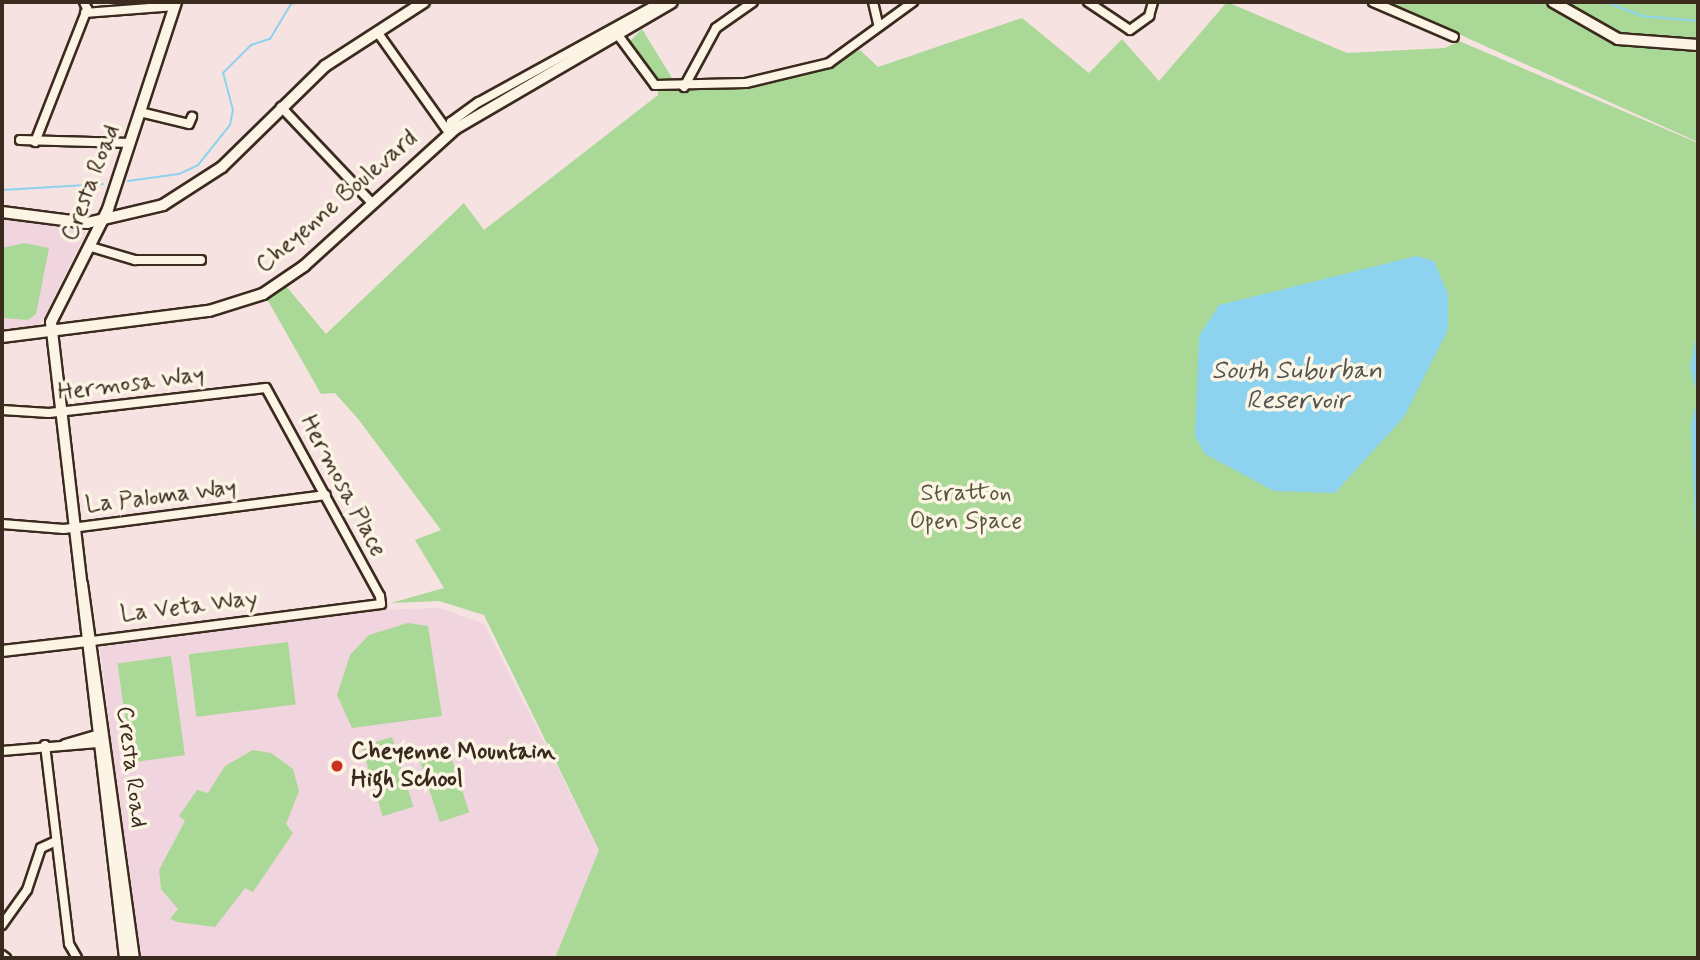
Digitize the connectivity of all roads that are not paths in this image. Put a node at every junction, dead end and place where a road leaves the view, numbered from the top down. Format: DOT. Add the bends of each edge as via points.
graph roads {
  1 [pos="84,2"];
  2 [pos="424,2"];
  3 [pos="661,2"];
  4 [pos="672,2"];
  5 [pos="753,2"];
  6 [pos="873,2"];
  7 [pos="913,2"];
  8 [pos="1088,2"];
  9 [pos="1153,2"];
  10 [pos="1373,2"];
  11 [pos="1553,2"];
  12 [pos="176,4"];
  13 [pos="85,13"];
  14 [pos="878,24"];
  15 [pos="378,33"];
  16 [pos="618,35"];
  17 [pos="1454,37"];
  18 [pos="1698,45"];
  19 [pos="684,87"];
  20 [pos="281,107"];
  21 [pos="140,112"];
  22 [pos="192,117"];
  23 [pos="449,133"];
  24 [pos="20,140"];
  25 [pos="35,142"];
  26 [pos="130,143"];
  27 [pos="371,202"];
  28 [pos="2,212"];
  29 [pos="103,221"];
  30 [pos="92,247"];
  31 [pos="201,260"];
  32 [pos="52,332"];
  33 [pos="2,337"];
  34 [pos="265,388"];
  35 [pos="2,410"];
  36 [pos="60,412"];
  37 [pos="326,495"];
  38 [pos="2,524"];
  39 [pos="75,527"];
  40 [pos="381,604"];
  41 [pos="89,641"];
  42 [pos="2,651"];
  43 [pos="97,739"];
  44 [pos="46,745"];
  45 [pos="2,751"];
  46 [pos="56,841"];
  47 [pos="2,925"];
  48 [pos="2,956"];
  49 [pos="6,958"];
  50 [pos="77,958"];
  51 [pos="125,958"];
  52 [pos="134,958"];
  1 -- 13 [label="street"];
  2 -- 15 [label="main road"];
  3 -- 23 [label="street, Cheyenne Boulevard" via="479,102 451,122"];
  4 -- 16 [label="main road, Cheyenne Boulevard"];
  5 -- 19 [label="street" via="716,28"];
  6 -- 14 [label="street"];
  7 -- 14 [label="street"];
  8 -- 9 [label="street" via="1125,30 1144,21"];
  10 -- 17 [label="street"];
  11 -- 18 [label="main road" via="1618,39"];
  12 -- 13 [label="street"];
  12 -- 21 [label="main road, Cresta Road"];
  13 -- 25 [label="street"];
  14 -- 19 [label="street" via="853,48 818,68"];
  15 -- 20 [label="main road" via="325,66"];
  15 -- 23 [label="street"];
  16 -- 19 [label="street" via="650,82"];
  16 -- 23 [label="main road, Cheyenne Boulevard"];
  20 -- 27 [label="street"];
  20 -- 29 [label="main road" via="194,188 155,209"];
  21 -- 22 [label="street" via="189,124"];
  21 -- 26 [label="main road, Cresta Road"];
  23 -- 27 [label="main road, Cheyenne Boulevard"];
  24 -- 25 [label="street"];
  25 -- 26 [label="street"];
  26 -- 29 [label="main road, Cresta Road"];
  27 -- 32 [label="main road, Cheyenne Boulevard" via="292,275 251,299 209,311"];
  28 -- 29 [label="main road"];
  29 -- 30 [label="main road, Cresta Road"];
  30 -- 31 [label="street" via="135,260"];
  30 -- 32 [label="main road, Cresta Road" via="57,302"];
  32 -- 33 [label="main road, Cheyenne Boulevard"];
  32 -- 36 [label="main road, Cresta Road"];
  34 -- 36 [label="street, Hermosa Way"];
  34 -- 37 [label="street, Hermosa Place"];
  35 -- 36 [label="street, Hermosa Way"];
  36 -- 39 [label="main road, Cresta Road"];
  37 -- 39 [label="street, La Paloma Way"];
  37 -- 40 [label="street, Hermosa Place"];
  38 -- 39 [label="street, La Paloma Way"];
  39 -- 41 [label="main road, Cresta Road"];
  40 -- 41 [label="street, La Veta Way"];
  41 -- 42 [label="main road, La Veta Way"];
  41 -- 43 [label="main road, Cresta Road"];
  41 -- 52 [label="main road, Cresta Road"];
  43 -- 44 [label="street"];
  43 -- 51 [label="main road, Cresta Road"];
  44 -- 45 [label="street"];
  44 -- 46 [label="street"];
  46 -- 47 [label="street" via="41,848 27,890"];
  46 -- 50 [label="street" via="69,944"];
  48 -- 49 [label="street"];
}
